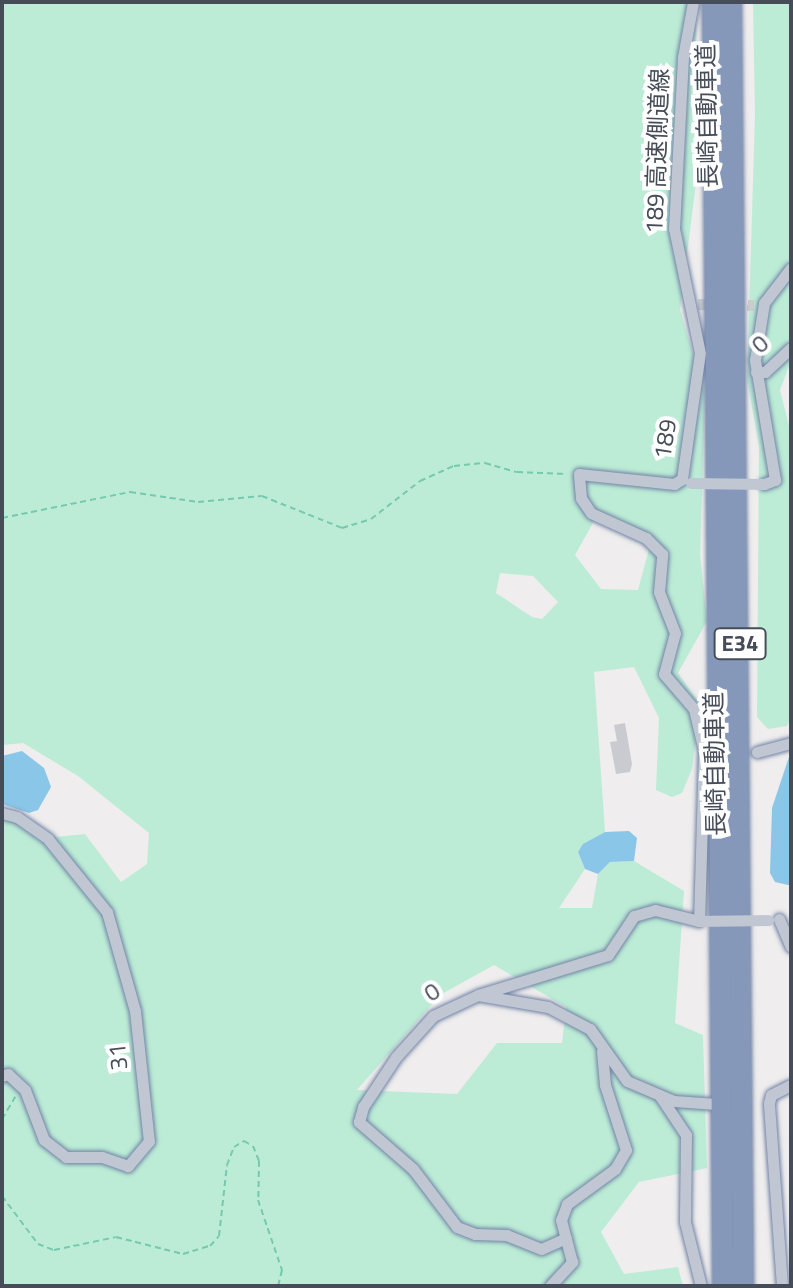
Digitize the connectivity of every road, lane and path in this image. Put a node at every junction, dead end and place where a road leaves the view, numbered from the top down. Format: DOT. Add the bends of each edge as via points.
graph roads {
  1 [pos="693,2"];
  2 [pos="713,2"];
  3 [pos="731,2"];
  4 [pos="791,268"];
  5 [pos="693,303"];
  6 [pos="759,304"];
  7 [pos="791,348"];
  8 [pos="756,372"];
  9 [pos="579,474"];
  10 [pos="687,481"];
  11 [pos="2,518"];
  12 [pos="791,743"];
  13 [pos="757,752"];
  14 [pos="2,813"];
  15 [pos="791,915"];
  16 [pos="773,920"];
  17 [pos="699,921"];
  18 [pos="791,947"];
  19 [pos="478,995"];
  20 [pos="601,1047"];
  21 [pos="2,1076"];
  22 [pos="791,1085"];
  23 [pos="23,1088"];
  24 [pos="660,1096"];
  25 [pos="713,1104"];
  26 [pos="2,1119"];
  27 [pos="2,1196"];
  28 [pos="566,1238"];
  29 [pos="278,1286"];
  30 [pos="550,1286"];
  31 [pos="701,1286"];
  32 [pos="723,1286"];
  33 [pos="743,1286"];
  34 [pos="782,1286"];
  1 -- 5 [label="street, 189 高速側道線" via="683,57 674,212"];
  2 -- 32 [label="highway, 長崎自動車道 / E34"];
  3 -- 33 [label="highway, 長崎自動車道 / E34"];
  4 -- 6 [label="street, 0"];
  5 -- 10 [label="street, 189" via="700,372"];
  6 -- 8 [label="street, 189"];
  7 -- 8 [label="street, 0" via="765,372"];
  8 -- 10 [label="street, 189, bridge" via="775,480"];
  9 -- 10 [label="street, 189"];
  9 -- 11 [label="path" via="517,472 485,463 454,466 420,481 371,519 342,528 262,496 198,502 112,492"];
  9 -- 17 [label="street" via="581,498 591,513 646,538 662,554 659,592 675,633 664,674 694,709 704,751"];
  12 -- 13 [label="street"];
  14 -- 23 [label="street, 31" via="48,839 107,912 135,1011 149,1141 128,1166 102,1157 66,1157 44,1140"];
  15 -- 16 [label="street"];
  16 -- 17 [label="street, bridge"];
  16 -- 18 [label="street"];
  17 -- 19 [label="street" via="655,910 634,916 608,955"];
  19 -- 20 [label="street, 0" via="526,1000 571,1016 590,1029"];
  19 -- 28 [label="street, 0" via="451,1004 417,1032 363,1107 359,1122 413,1169 457,1227 507,1235 541,1249"];
  20 -- 24 [label="street" via="618,1074"];
  20 -- 28 [label="street" via="605,1085 626,1150 615,1169 567,1204 561,1220"];
  21 -- 23 [label="street" via="8,1074"];
  22 -- 34 [label="street" via="764,1104"];
  23 -- 26 [label="path"];
  24 -- 25 [label="street"];
  24 -- 31 [label="street" via="686,1135 685,1222"];
  27 -- 29 [label="path" via="38,1244 54,1250 116,1237 183,1254 210,1246 219,1236 227,1165 234,1147 244,1141 253,1146 259,1161 258,1200 282,1270"];
  28 -- 30 [label="street" via="572,1262"];
}
